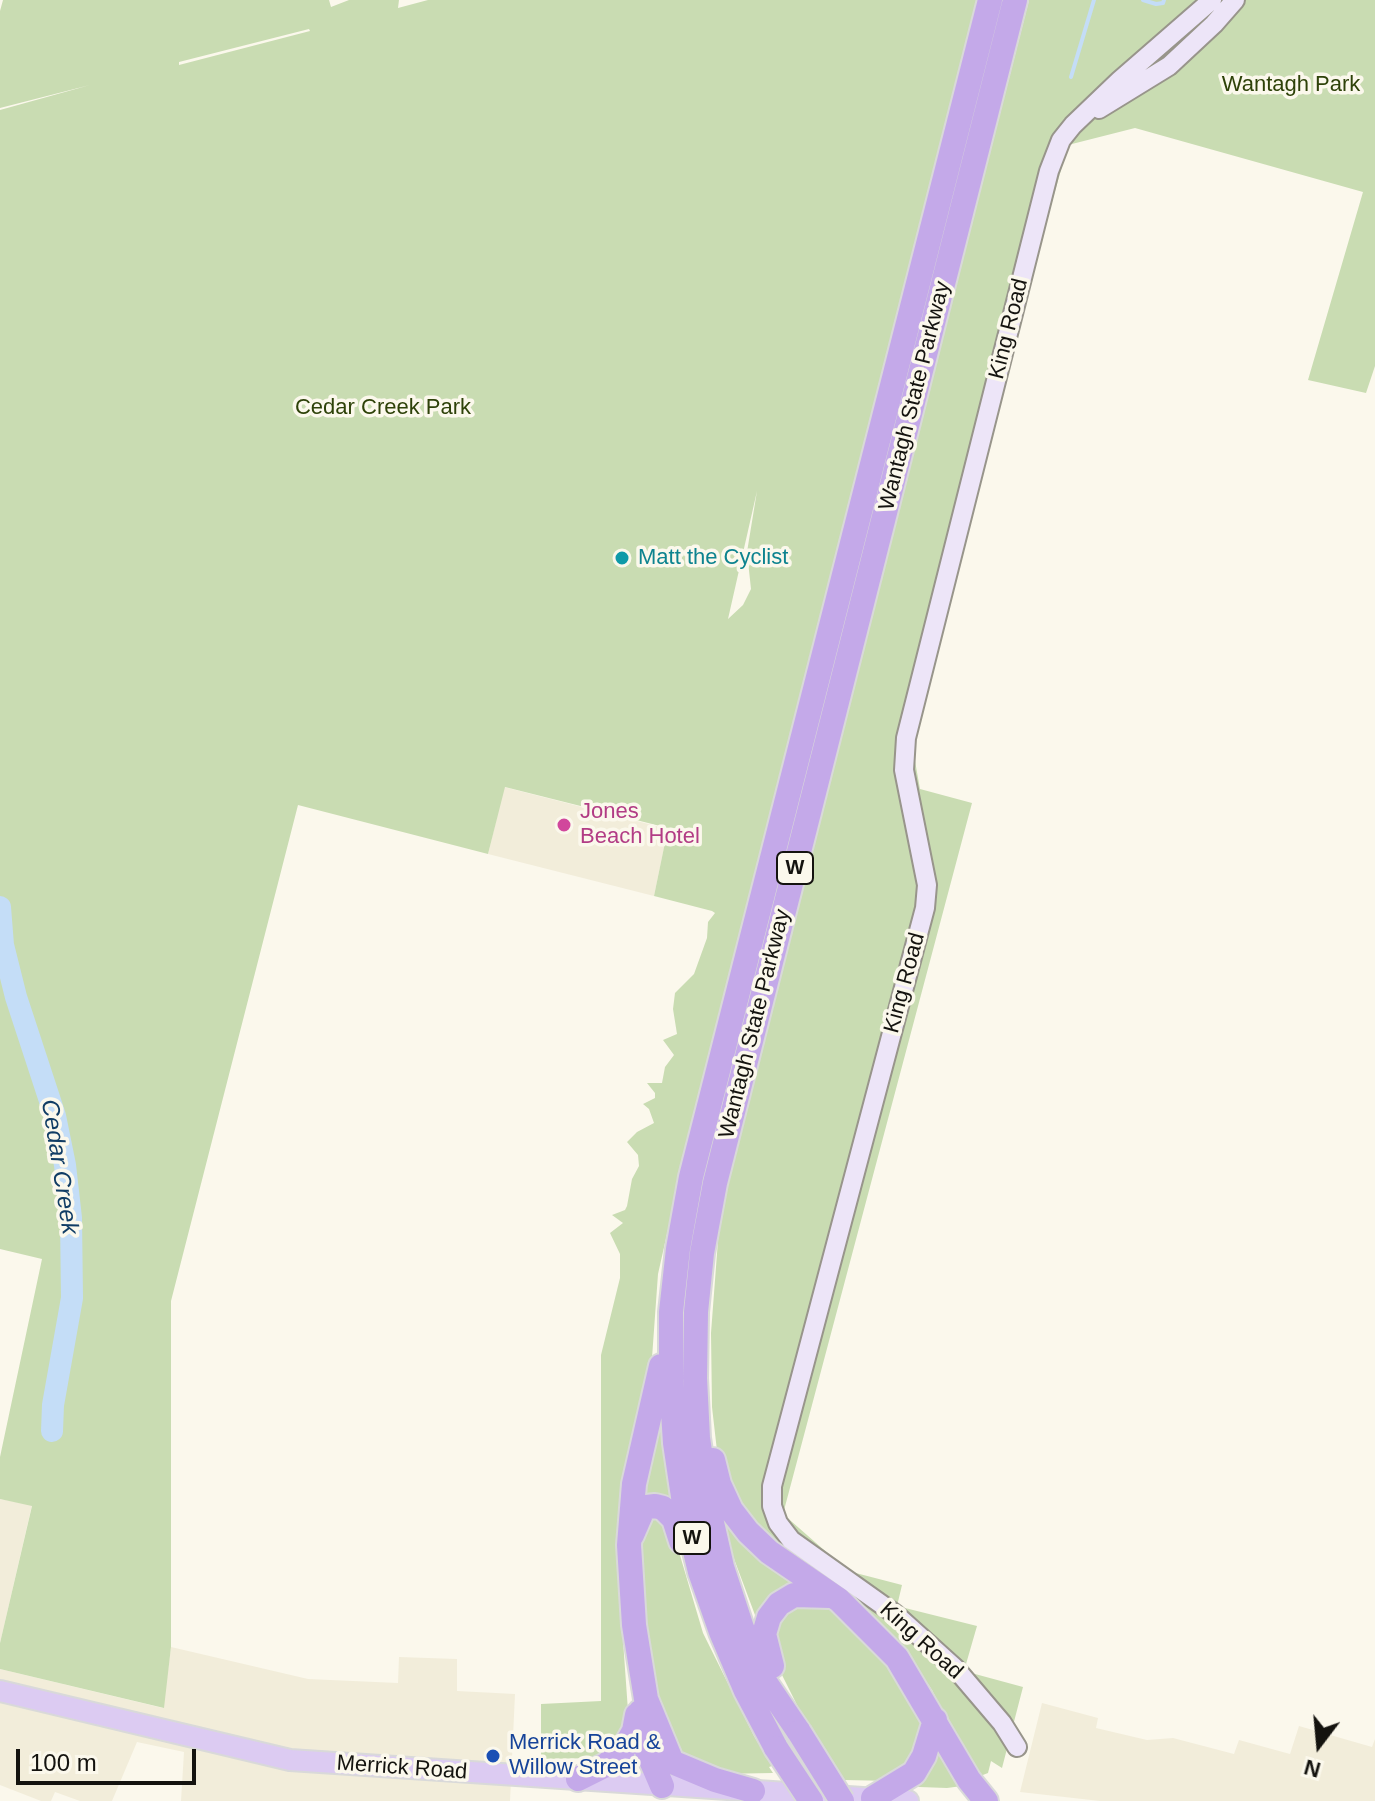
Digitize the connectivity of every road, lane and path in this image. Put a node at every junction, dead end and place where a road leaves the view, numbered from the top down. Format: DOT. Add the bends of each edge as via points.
graph roads {
  1 [pos="990,0"];
  2 [pos="1015,0"];
  3 [pos="1212,0"];
  4 [pos="1235,0"];
  5 [pos="1073,125"];
  6 [pos="671,1312"];
  7 [pos="696,1312"];
  8 [pos="629,1545"];
  9 [pos="831,1596"];
  10 [pos="638,1661"];
  11 [pos="736,1668"];
  12 [pos="0,1691"];
  13 [pos="639,1705"];
  14 [pos="935,1720"];
  15 [pos="799,1732"];
  16 [pos="1017,1747"];
  17 [pos="578,1779"];
  18 [pos="753,1791"];
  19 [pos="662,1794"];
  20 [pos="873,1798"];
  21 [pos="811,1801"];
  22 [pos="842,1801"];
  23 [pos="908,1801"];
  24 [pos="986,1801"];
  1 -- 6 [label="highway, Wantagh State Parkway / W" via="691,1177"];
  2 -- 7 [label="highway, Wantagh State Parkway / W" via="715,1183"];
  3 -- 5 [label="street, King Road"];
  4 -- 5 [label="street, King Road" via="1169,66"];
  5 -- 16 [label="street, King Road" via="1049,171 906,738 904,770 927,885 925,908 772,1486 772,1506 791,1540 895,1614 956,1669"];
  6 -- 8 [label="highway" via="634,1484"];
  6 -- 11 [label="highway, Wantagh State Parkway / W" via="672,1397 685,1510 700,1572"];
  7 -- 9 [label="highway" via="712,1458 725,1497 769,1552"];
  7 -- 15 [label="highway, Wantagh State Parkway / W" via="698,1438 722,1567 765,1682"];
  8 -- 10 [label="highway"];
  8 -- 11 [label="highway" via="647,1507 663,1508 674,1519"];
  9 -- 14 [label="highway" via="897,1658"];
  9 -- 15 [label="highway" via="794,1595 769,1617 764,1634"];
  10 -- 13 [label="highway"];
  10 -- 18 [label="highway" via="646,1699 672,1762"];
  11 -- 21 [label="highway, Wantagh State Parkway / W, bridge" via="776,1748"];
  12 -- 17 [label="main road, Merrick Road" via="290,1760"];
  13 -- 17 [label="highway" via="623,1750"];
  13 -- 19 [label="highway" via="644,1744"];
  14 -- 20 [label="highway" via="914,1773"];
  14 -- 24 [label="highway"];
  15 -- 22 [label="highway, Wantagh State Parkway / W, bridge"];
  17 -- 19 [label="main road, Merrick Road"];
  18 -- 19 [label="main road, Merrick Road"];
  18 -- 20 [label="main road, Merrick Road"];
  20 -- 23 [label="main road, Merrick Road"];
}
